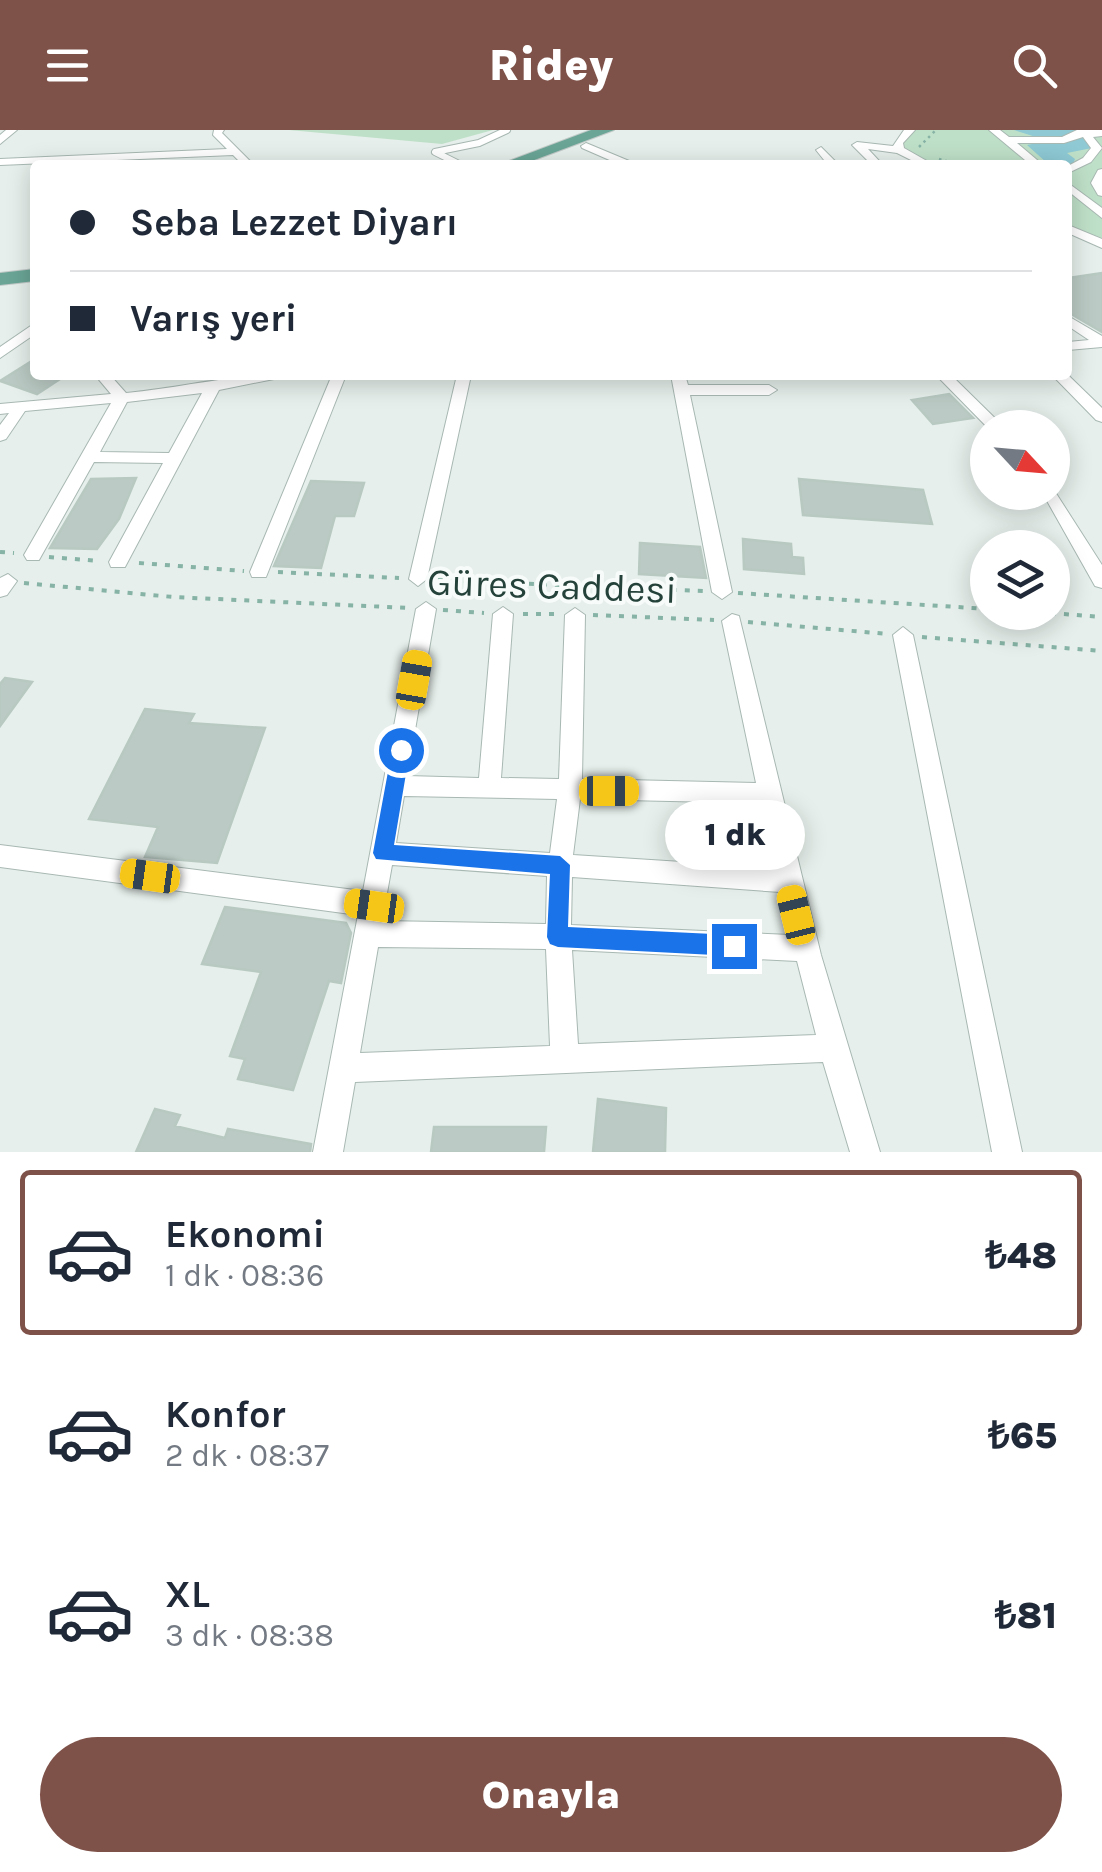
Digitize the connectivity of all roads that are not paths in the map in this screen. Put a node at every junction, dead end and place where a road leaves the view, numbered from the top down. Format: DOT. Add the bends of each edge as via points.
graph roads {
  1 [pos="12,130"];
  2 [pos="508,130"];
  3 [pos="606,130"];
  4 [pos="629,130"];
  5 [pos="910,130"];
  6 [pos="218,132"];
  7 [pos="1085,132"];
  8 [pos="1102,133"];
  9 [pos="847,136"];
  10 [pos="1012,137"];
  11 [pos="0,141"];
  12 [pos="857,145"];
  13 [pos="586,146"];
  14 [pos="822,150"];
  15 [pos="899,150"];
  16 [pos="237,152"];
  17 [pos="201,153"];
  18 [pos="131,160"];
  19 [pos="244,160"];
  20 [pos="451,160"];
  21 [pos="520,160"];
  22 [pos="546,160"];
  23 [pos="618,160"];
  24 [pos="830,160"];
  25 [pos="873,160"];
  26 [pos="919,160"];
  27 [pos="1033,160"];
  28 [pos="1041,160"];
  29 [pos="0,162"];
  30 [pos="30,162"];
  31 [pos="1072,168"];
  32 [pos="1102,172"];
  33 [pos="1072,189"];
  34 [pos="1102,193"];
  35 [pos="1102,214"];
  36 [pos="1072,231"];
  37 [pos="1102,244"];
  38 [pos="1072,248"];
  39 [pos="30,273"];
  40 [pos="0,276"];
  41 [pos="1072,323"];
  42 [pos="30,331"];
  43 [pos="1102,342"];
  44 [pos="1072,346"];
  45 [pos="0,354"];
  46 [pos="106,380"];
  47 [pos="246,380"];
  48 [pos="337,380"];
  49 [pos="463,380"];
  50 [pos="948,380"];
  51 [pos="1063,380"];
  52 [pos="680,382"];
  53 [pos="213,386"];
  54 [pos="769,390"];
  55 [pos="122,398"];
  56 [pos="20,408"];
  57 [pos="0,410"];
  58 [pos="979,410"];
  59 [pos="1102,417"];
  60 [pos="0,436"];
  61 [pos="89,457"];
  62 [pos="174,458"];
  63 [pos="1061,510"];
  64 [pos="33,556"];
  65 [pos="118,562"];
  66 [pos="259,572"];
  67 [pos="418,579"];
  68 [pos="1102,580"];
  69 [pos="722,592"];
  70 [pos="426,609"];
  71 [pos="503,614"];
  72 [pos="575,615"];
  73 [pos="732,621"];
  74 [pos="903,635"];
  75 [pos="395,786"];
  76 [pos="489,788"];
  77 [pos="570,791"];
  78 [pos="768,793"];
  79 [pos="383,853"];
  80 [pos="0,856"];
  81 [pos="560,865"];
  82 [pos="788,881"];
  83 [pos="374,906"];
  84 [pos="368,934"];
  85 [pos="558,937"];
  86 [pos="805,949"];
  87 [pos="830,1048"];
  88 [pos="564,1058"];
  89 [pos="345,1068"];
  90 [pos="328,1152"];
  91 [pos="865,1152"];
  92 [pos="1008,1152"];
  1 -- 11 [label="street"];
  2 -- 20 [label="lane" via="434,152"];
  3 -- 21 [label="main road"];
  4 -- 13 [label="main road"];
  5 -- 15 [label="street"];
  6 -- 16 [label="street"];
  6 -- 17 [label="street"];
  7 -- 8 [label="street"];
  7 -- 10 [label="street" via="1064,140"];
  7 -- 31 [label="street" via="1096,142 1095,154"];
  9 -- 12 [label="street"];
  10 -- 27 [label="street"];
  10 -- 28 [label="street"];
  12 -- 15 [label="street"];
  12 -- 25 [label="street"];
  13 -- 22 [label="main road"];
  13 -- 23 [label="street"];
  14 -- 24 [label="street"];
  15 -- 26 [label="street"];
  16 -- 17 [label="street"];
  16 -- 19 [label="street"];
  17 -- 18 [label="street"];
  29 -- 30 [label="street"];
  32 -- 34 [label="street"];
  33 -- 35 [label="street"];
  36 -- 37 [label="street"];
  37 -- 38 [label="street"];
  39 -- 40 [label="main road"];
  41 -- 43 [label="street"];
  42 -- 45 [label="street"];
  43 -- 44 [label="street"];
  46 -- 55 [label="street"];
  47 -- 53 [label="street"];
  48 -- 66 [label="street"];
  49 -- 67 [label="street"];
  50 -- 58 [label="street"];
  51 -- 59 [label="street"];
  52 -- 54 [label="street"];
  52 -- 69 [label="street"];
  53 -- 55 [label="street"];
  53 -- 62 [label="street"];
  55 -- 56 [label="street"];
  55 -- 61 [label="street"];
  56 -- 57 [label="street"];
  56 -- 60 [label="street"];
  61 -- 62 [label="street"];
  61 -- 64 [label="street"];
  62 -- 65 [label="street"];
  63 -- 68 [label="street"];
  70 -- 75 [label="street"];
  71 -- 76 [label="street"];
  72 -- 77 [label="street"];
  73 -- 78 [label="street"];
  74 -- 92 [label="street"];
  75 -- 76 [label="street"];
  75 -- 79 [label="street"];
  76 -- 77 [label="street"];
  77 -- 78 [label="street"];
  77 -- 81 [label="street"];
  78 -- 82 [label="street"];
  79 -- 81 [label="street"];
  79 -- 83 [label="street"];
  80 -- 83 [label="street"];
  81 -- 82 [label="street"];
  81 -- 85 [label="street"];
  82 -- 86 [label="street"];
  83 -- 84 [label="street"];
  84 -- 85 [label="street"];
  84 -- 89 [label="street"];
  85 -- 86 [label="street"];
  85 -- 88 [label="street"];
  86 -- 87 [label="street"];
  87 -- 88 [label="street"];
  87 -- 91 [label="street"];
  88 -- 89 [label="street"];
  89 -- 90 [label="street"];
}
